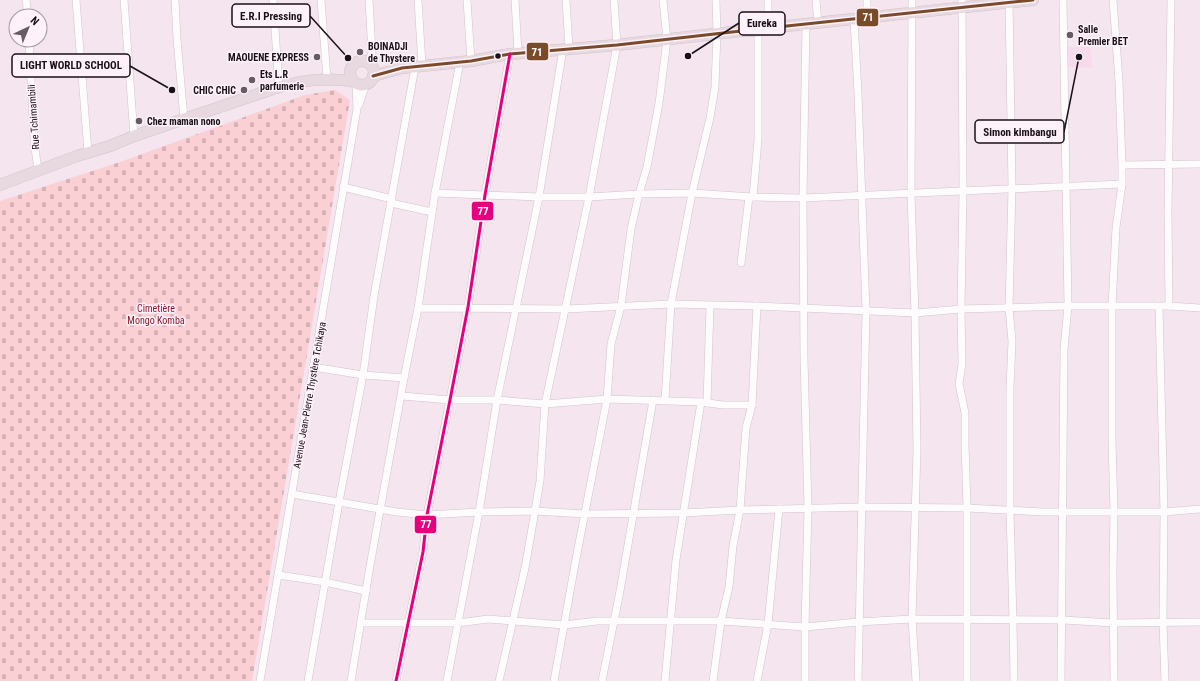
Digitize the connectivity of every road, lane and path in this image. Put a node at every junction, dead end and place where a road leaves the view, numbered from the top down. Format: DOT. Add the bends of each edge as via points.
graph roads {
  1 [pos="76,0"];
  2 [pos="124,0"];
  3 [pos="174,0"];
  4 [pos="273,0"];
  5 [pos="321,0"];
  6 [pos="369,0"];
  7 [pos="418,0"];
  8 [pos="467,0"];
  9 [pos="515,0"];
  10 [pos="566,0"];
  11 [pos="614,0"];
  12 [pos="663,0"];
  13 [pos="716,0"];
  14 [pos="768,0"];
  15 [pos="816,0"];
  16 [pos="867,0"];
  17 [pos="912,0"];
  18 [pos="1033,0"];
  19 [pos="1064,0"];
  20 [pos="1113,0"];
  21 [pos="1171,0"];
  22 [pos="1009,1"];
  23 [pos="962,4"];
  24 [pos="912,13"];
  25 [pos="867,18"];
  26 [pos="854,20"];
  27 [pos="818,24"];
  28 [pos="806,25"];
  29 [pos="763,29"];
  30 [pos="717,33"];
  31 [pos="667,40"];
  32 [pos="617,45"];
  33 [pos="29,48"];
  34 [pos="566,49"];
  35 [pos="514,53"];
  36 [pos="466,61"];
  37 [pos="353,65"];
  38 [pos="419,66"];
  39 [pos="365,76"];
  40 [pos="328,79"];
  41 [pos="280,86"];
  42 [pos="184,119"];
  43 [pos="134,136"];
  44 [pos="88,152"];
  45 [pos="1122,164"];
  46 [pos="1170,164"];
  47 [pos="1200,164"];
  48 [pos="38,170"];
  49 [pos="1122,184"];
  50 [pos="0,185"];
  51 [pos="1067,185"];
  52 [pos="343,187"];
  53 [pos="1012,188"];
  54 [pos="963,191"];
  55 [pos="435,193"];
  56 [pos="692,193"];
  57 [pos="639,194"];
  58 [pos="911,194"];
  59 [pos="486,195"];
  60 [pos="862,196"];
  61 [pos="539,197"];
  62 [pos="589,197"];
  63 [pos="751,197"];
  64 [pos="803,198"];
  65 [pos="391,201"];
  66 [pos="432,212"];
  67 [pos="741,263"];
  68 [pos="671,304"];
  69 [pos="622,306"];
  70 [pos="710,306"];
  71 [pos="757,306"];
  72 [pos="1068,306"];
  73 [pos="1112,306"];
  74 [pos="1159,306"];
  75 [pos="1169,306"];
  76 [pos="468,307"];
  77 [pos="418,308"];
  78 [pos="517,308"];
  79 [pos="961,308"];
  80 [pos="1009,308"];
  81 [pos="1200,308"];
  82 [pos="566,309"];
  83 [pos="805,309"];
  84 [pos="866,311"];
  85 [pos="915,313"];
  86 [pos="313,367"];
  87 [pos="363,375"];
  88 [pos="404,378"];
  89 [pos="402,396"];
  90 [pos="607,399"];
  91 [pos="450,400"];
  92 [pos="497,400"];
  93 [pos="653,400"];
  94 [pos="665,400"];
  95 [pos="704,402"];
  96 [pos="545,404"];
  97 [pos="752,405"];
  98 [pos="292,494"];
  99 [pos="339,502"];
  100 [pos="862,507"];
  101 [pos="808,508"];
  102 [pos="915,508"];
  103 [pos="968,508"];
  104 [pos="380,509"];
  105 [pos="779,509"];
  106 [pos="1200,509"];
  107 [pos="740,510"];
  108 [pos="1010,510"];
  109 [pos="1114,511"];
  110 [pos="479,512"];
  111 [pos="535,512"];
  112 [pos="1062,512"];
  113 [pos="1164,512"];
  114 [pos="683,513"];
  115 [pos="585,514"];
  116 [pos="633,514"];
  117 [pos="427,515"];
  118 [pos="278,575"];
  119 [pos="325,582"];
  120 [pos="366,591"];
  121 [pos="912,619"];
  122 [pos="967,620"];
  123 [pos="1013,620"];
  124 [pos="1063,620"];
  125 [pos="512,621"];
  126 [pos="613,621"];
  127 [pos="722,621"];
  128 [pos="670,622"];
  129 [pos="858,622"];
  130 [pos="1163,622"];
  131 [pos="1200,622"];
  132 [pos="361,623"];
  133 [pos="458,623"];
  134 [pos="1113,623"];
  135 [pos="408,624"];
  136 [pos="768,624"];
  137 [pos="564,625"];
  138 [pos="804,627"];
  139 [pos="260,681"];
  140 [pos="308,681"];
  141 [pos="351,681"];
  142 [pos="396,681"];
  143 [pos="447,681"];
  144 [pos="499,681"];
  145 [pos="554,681"];
  146 [pos="602,681"];
  147 [pos="665,681"];
  148 [pos="713,681"];
  149 [pos="757,681"];
  150 [pos="805,681"];
  151 [pos="858,681"];
  152 [pos="916,681"];
  153 [pos="967,681"];
  154 [pos="1014,681"];
  155 [pos="1062,681"];
  156 [pos="1114,681"];
  157 [pos="1165,681"];
  1 -- 44 [label="street"];
  2 -- 43 [label="street"];
  3 -- 42 [label="street"];
  4 -- 41 [label="street"];
  5 -- 40 [label="street"];
  6 -- 39 [label="street, Avenue Jean-Pierre Thystère Tchikaya" via="372,53"];
  7 -- 38 [label="street"];
  8 -- 36 [label="street"];
  9 -- 35 [label="street"];
  10 -- 34 [label="street"];
  11 -- 32 [label="street"];
  12 -- 31 [label="street"];
  13 -- 30 [label="street"];
  14 -- 29 [label="street"];
  15 -- 27 [label="street"];
  16 -- 25 [label="street"];
  17 -- 24 [label="street"];
  18 -- 22 [label="highway"];
  19 -- 51 [label="street"];
  20 -- 45 [label="street"];
  21 -- 46 [label="street"];
  22 -- 23 [label="highway"];
  22 -- 53 [label="street"];
  23 -- 24 [label="highway"];
  23 -- 54 [label="street"];
  24 -- 25 [label="highway"];
  24 -- 58 [label="street"];
  25 -- 26 [label="highway"];
  26 -- 27 [label="highway"];
  26 -- 60 [label="street"];
  27 -- 28 [label="highway"];
  28 -- 29 [label="highway"];
  28 -- 64 [label="street"];
  29 -- 30 [label="highway"];
  29 -- 63 [label="street" via="758,140"];
  30 -- 31 [label="highway"];
  30 -- 56 [label="street" via="715,87"];
  31 -- 32 [label="highway"];
  31 -- 57 [label="street" via="660,103"];
  32 -- 34 [label="highway"];
  32 -- 62 [label="street"];
  33 -- 48 [label="street, Rue Tchimambili"];
  34 -- 35 [label="highway"];
  34 -- 61 [label="street"];
  35 -- 36 [label="highway"];
  35 -- 59 [label="street"];
  36 -- 38 [label="highway"];
  36 -- 55 [label="street"];
  37 -- 39 [label="highway" via="350,73"];
  37 -- 39 [label="highway" via="362,61"];
  37 -- 40 [label="highway"];
  38 -- 39 [label="highway"];
  38 -- 65 [label="street"];
  39 -- 40 [label="highway"];
  39 -- 52 [label="street, Avenue Jean-Pierre Thystère Tchikaya"];
  40 -- 41 [label="highway" via="300,81"];
  41 -- 42 [label="highway"];
  42 -- 43 [label="highway"];
  43 -- 44 [label="highway"];
  44 -- 48 [label="highway"];
  45 -- 46 [label="street"];
  45 -- 49 [label="street"];
  46 -- 47 [label="street"];
  46 -- 75 [label="street"];
  48 -- 50 [label="highway"];
  49 -- 51 [label="street"];
  49 -- 73 [label="street" via="1116,228"];
  51 -- 53 [label="street"];
  51 -- 72 [label="street"];
  52 -- 65 [label="street"];
  52 -- 86 [label="street, Avenue Jean-Pierre Thystère Tchikaya"];
  53 -- 54 [label="street"];
  53 -- 80 [label="street"];
  54 -- 58 [label="street"];
  54 -- 79 [label="street"];
  55 -- 59 [label="street"];
  55 -- 66 [label="street"];
  56 -- 57 [label="street"];
  56 -- 63 [label="street"];
  56 -- 68 [label="street"];
  57 -- 62 [label="street"];
  57 -- 69 [label="street" via="631,229"];
  58 -- 60 [label="street"];
  58 -- 85 [label="street"];
  59 -- 61 [label="street"];
  59 -- 76 [label="street"];
  60 -- 64 [label="street"];
  60 -- 84 [label="street"];
  61 -- 62 [label="street"];
  61 -- 78 [label="street"];
  62 -- 82 [label="street"];
  63 -- 64 [label="street"];
  63 -- 67 [label="street"];
  64 -- 83 [label="street"];
  65 -- 66 [label="street"];
  65 -- 87 [label="street"];
  66 -- 77 [label="street"];
  68 -- 69 [label="street"];
  68 -- 70 [label="street"];
  68 -- 94 [label="street"];
  69 -- 82 [label="street"];
  69 -- 90 [label="street" via="611,344"];
  70 -- 71 [label="street"];
  70 -- 95 [label="street"];
  71 -- 83 [label="street"];
  71 -- 97 [label="street"];
  72 -- 73 [label="street"];
  72 -- 80 [label="street"];
  72 -- 112 [label="street" via="1064,349"];
  73 -- 74 [label="street"];
  73 -- 109 [label="street"];
  74 -- 75 [label="street"];
  74 -- 113 [label="street"];
  75 -- 81 [label="street"];
  76 -- 77 [label="street"];
  76 -- 78 [label="street"];
  76 -- 91 [label="street"];
  77 -- 88 [label="street"];
  78 -- 82 [label="street"];
  78 -- 92 [label="street"];
  79 -- 80 [label="street"];
  79 -- 85 [label="street"];
  79 -- 103 [label="street" via="962,364 959,384 965,413"];
  80 -- 108 [label="street" via="1012,341"];
  82 -- 96 [label="street"];
  83 -- 84 [label="street"];
  83 -- 101 [label="street"];
  84 -- 85 [label="street"];
  84 -- 100 [label="street"];
  85 -- 102 [label="street"];
  86 -- 87 [label="street"];
  86 -- 98 [label="street, Avenue Jean-Pierre Thystère Tchikaya"];
  87 -- 88 [label="street"];
  87 -- 99 [label="street"];
  88 -- 89 [label="street"];
  89 -- 91 [label="street"];
  89 -- 104 [label="street"];
  90 -- 93 [label="street"];
  90 -- 96 [label="street"];
  90 -- 115 [label="street"];
  91 -- 92 [label="street"];
  91 -- 117 [label="street"];
  92 -- 96 [label="street"];
  92 -- 110 [label="street"];
  93 -- 94 [label="street"];
  93 -- 116 [label="street"];
  94 -- 95 [label="street"];
  95 -- 97 [label="street"];
  95 -- 114 [label="street"];
  96 -- 111 [label="street" via="540,481"];
  97 -- 107 [label="street" via="746,428"];
  98 -- 99 [label="street"];
  98 -- 118 [label="street, Avenue Jean-Pierre Thystère Tchikaya"];
  99 -- 104 [label="street"];
  99 -- 119 [label="street"];
  100 -- 101 [label="street"];
  100 -- 102 [label="street"];
  100 -- 129 [label="street"];
  101 -- 105 [label="street"];
  101 -- 138 [label="street"];
  102 -- 103 [label="street"];
  102 -- 121 [label="street"];
  103 -- 108 [label="street"];
  103 -- 122 [label="street"];
  104 -- 117 [label="street"];
  104 -- 120 [label="street"];
  105 -- 107 [label="street"];
  105 -- 136 [label="street"];
  106 -- 113 [label="street"];
  107 -- 114 [label="street"];
  107 -- 127 [label="street"];
  108 -- 112 [label="street"];
  108 -- 123 [label="street"];
  109 -- 112 [label="street"];
  109 -- 113 [label="street"];
  109 -- 134 [label="street"];
  110 -- 111 [label="street"];
  110 -- 117 [label="street"];
  110 -- 133 [label="street"];
  111 -- 115 [label="street"];
  111 -- 125 [label="street"];
  112 -- 124 [label="street"];
  113 -- 130 [label="street"];
  114 -- 116 [label="street"];
  114 -- 128 [label="street"];
  115 -- 116 [label="street"];
  115 -- 137 [label="street"];
  116 -- 126 [label="street"];
  117 -- 135 [label="street" via="423,552"];
  118 -- 119 [label="street"];
  118 -- 139 [label="street, Avenue Jean-Pierre Thystère Tchikaya"];
  119 -- 120 [label="street"];
  119 -- 140 [label="street"];
  120 -- 132 [label="street"];
  121 -- 122 [label="street"];
  121 -- 129 [label="street"];
  121 -- 152 [label="street"];
  122 -- 123 [label="street"];
  122 -- 153 [label="street"];
  123 -- 124 [label="street"];
  123 -- 154 [label="street"];
  124 -- 134 [label="street"];
  124 -- 155 [label="street"];
  125 -- 133 [label="street" via="488,619"];
  125 -- 137 [label="street"];
  125 -- 144 [label="street"];
  126 -- 128 [label="street"];
  126 -- 137 [label="street"];
  126 -- 146 [label="street"];
  127 -- 128 [label="street"];
  127 -- 136 [label="street"];
  127 -- 148 [label="street"];
  128 -- 147 [label="street"];
  129 -- 138 [label="street"];
  129 -- 151 [label="street"];
  130 -- 131 [label="street"];
  130 -- 134 [label="street"];
  130 -- 157 [label="street"];
  132 -- 135 [label="street"];
  132 -- 141 [label="street"];
  133 -- 135 [label="street"];
  133 -- 143 [label="street"];
  134 -- 156 [label="street"];
  135 -- 142 [label="street"];
  136 -- 138 [label="street"];
  136 -- 149 [label="street"];
  137 -- 145 [label="street"];
  138 -- 150 [label="street"];
}
